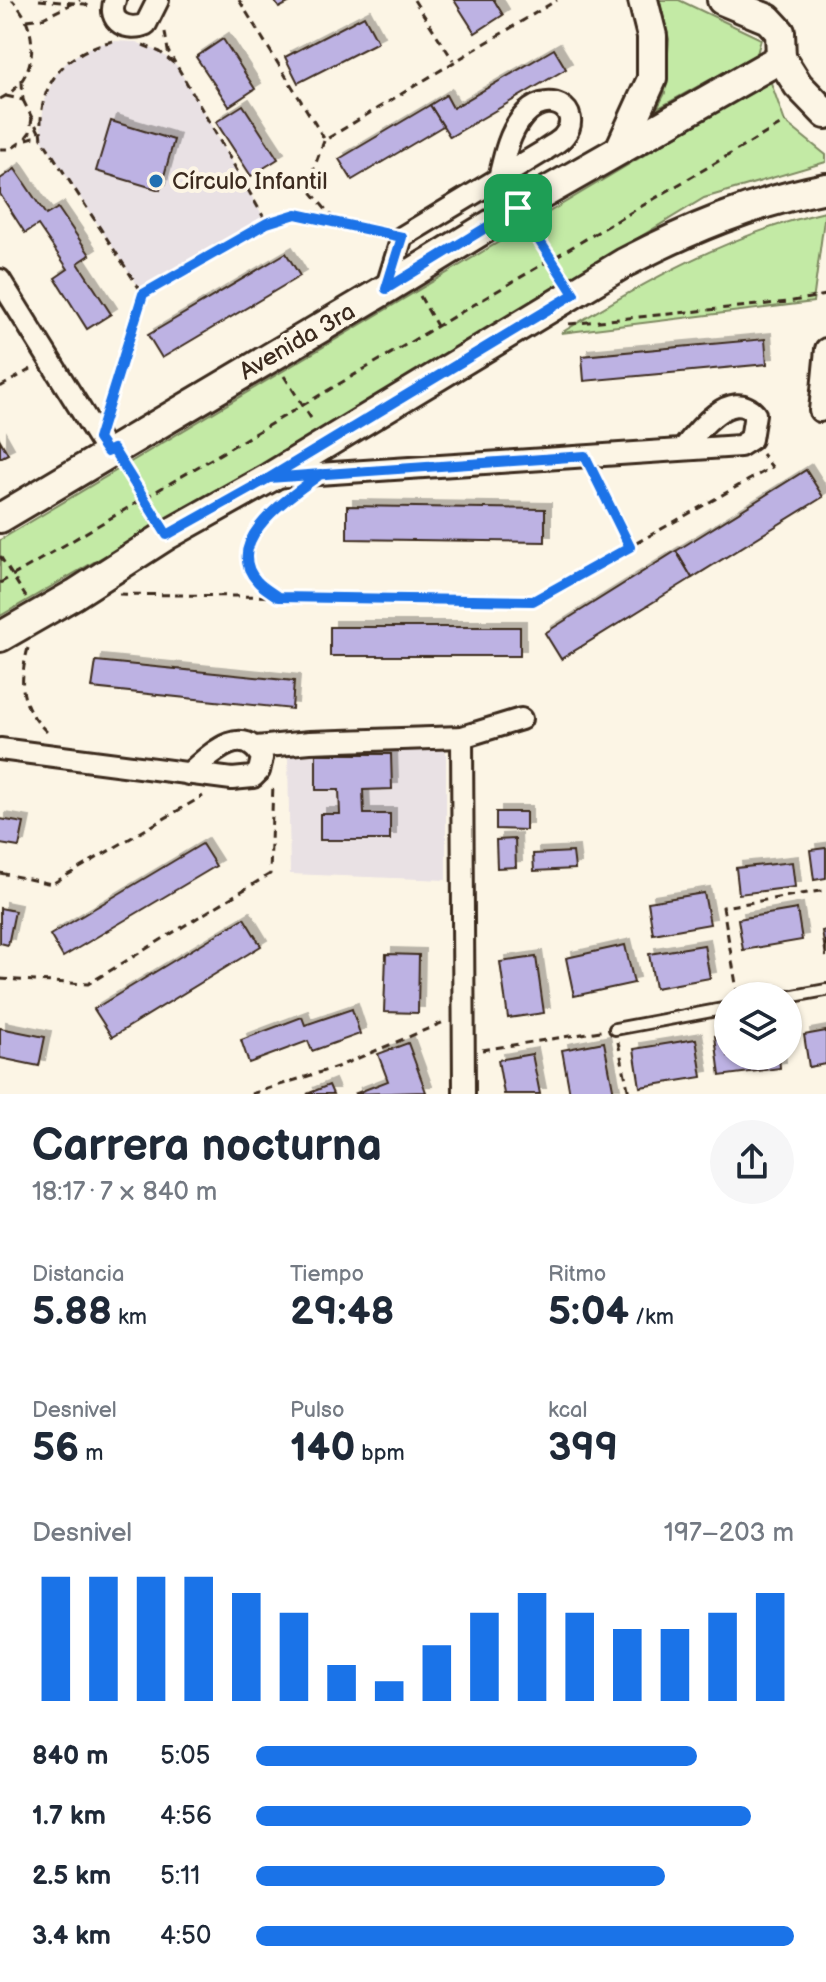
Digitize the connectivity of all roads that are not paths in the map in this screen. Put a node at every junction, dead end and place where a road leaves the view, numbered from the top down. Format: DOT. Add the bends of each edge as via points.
graph roads {
  1 [pos="158,0"];
  2 [pos="643,0"];
  3 [pos="722,0"];
  4 [pos="107,6"];
  5 [pos="781,58"];
  6 [pos="826,114"];
  7 [pos="620,149"];
  8 [pos="499,178"];
  9 [pos="826,188"];
  10 [pos="0,280"];
  11 [pos="397,283"];
  12 [pos="826,349"];
  13 [pos="823,415"];
  14 [pos="106,447"];
  15 [pos="683,449"];
  16 [pos="269,478"];
  17 [pos="0,518"];
  18 [pos="0,637"];
  19 [pos="521,719"];
  20 [pos="462,737"];
  21 [pos="0,749"];
  22 [pos="259,753"];
  23 [pos="188,774"];
  24 [pos="826,990"];
  25 [pos="802,994"];
  26 [pos="714,1011"];
  27 [pos="615,1029"];
  28 [pos="464,1094"];
  1 -- 4 [label="street" via="146,24 121,35"];
  2 -- 7 [label="main road" via="652,36 652,79"];
  3 -- 5 [label="main road" via="768,19 780,32"];
  5 -- 6 [label="main road"];
  5 -- 7 [label="main road, Avenida 3ra"];
  7 -- 11 [label="main road, Avenida 3ra"];
  8 -- 11 [label="street" via="402,237"];
  9 -- 16 [label="main road" via="750,207 681,233"];
  10 -- 14 [label="street"];
  11 -- 14 [label="main road, Avenida 3ra"];
  12 -- 13 [label="street"];
  14 -- 17 [label="main road, Avenida 3ra"];
  15 -- 15 [label="street" via="740,446 751,439 755,414 750,408 723,409"];
  15 -- 16 [label="street"];
  16 -- 18 [label="main road"];
  19 -- 20 [label="street"];
  20 -- 22 [label="street" via="310,742"];
  20 -- 28 [label="street"];
  21 -- 23 [label="street"];
  22 -- 23 [label="street" via="241,741 229,743"];
  22 -- 23 [label="street" via="259,771 253,777"];
  24 -- 25 [label="lane"];
  26 -- 27 [label="lane"];
}
